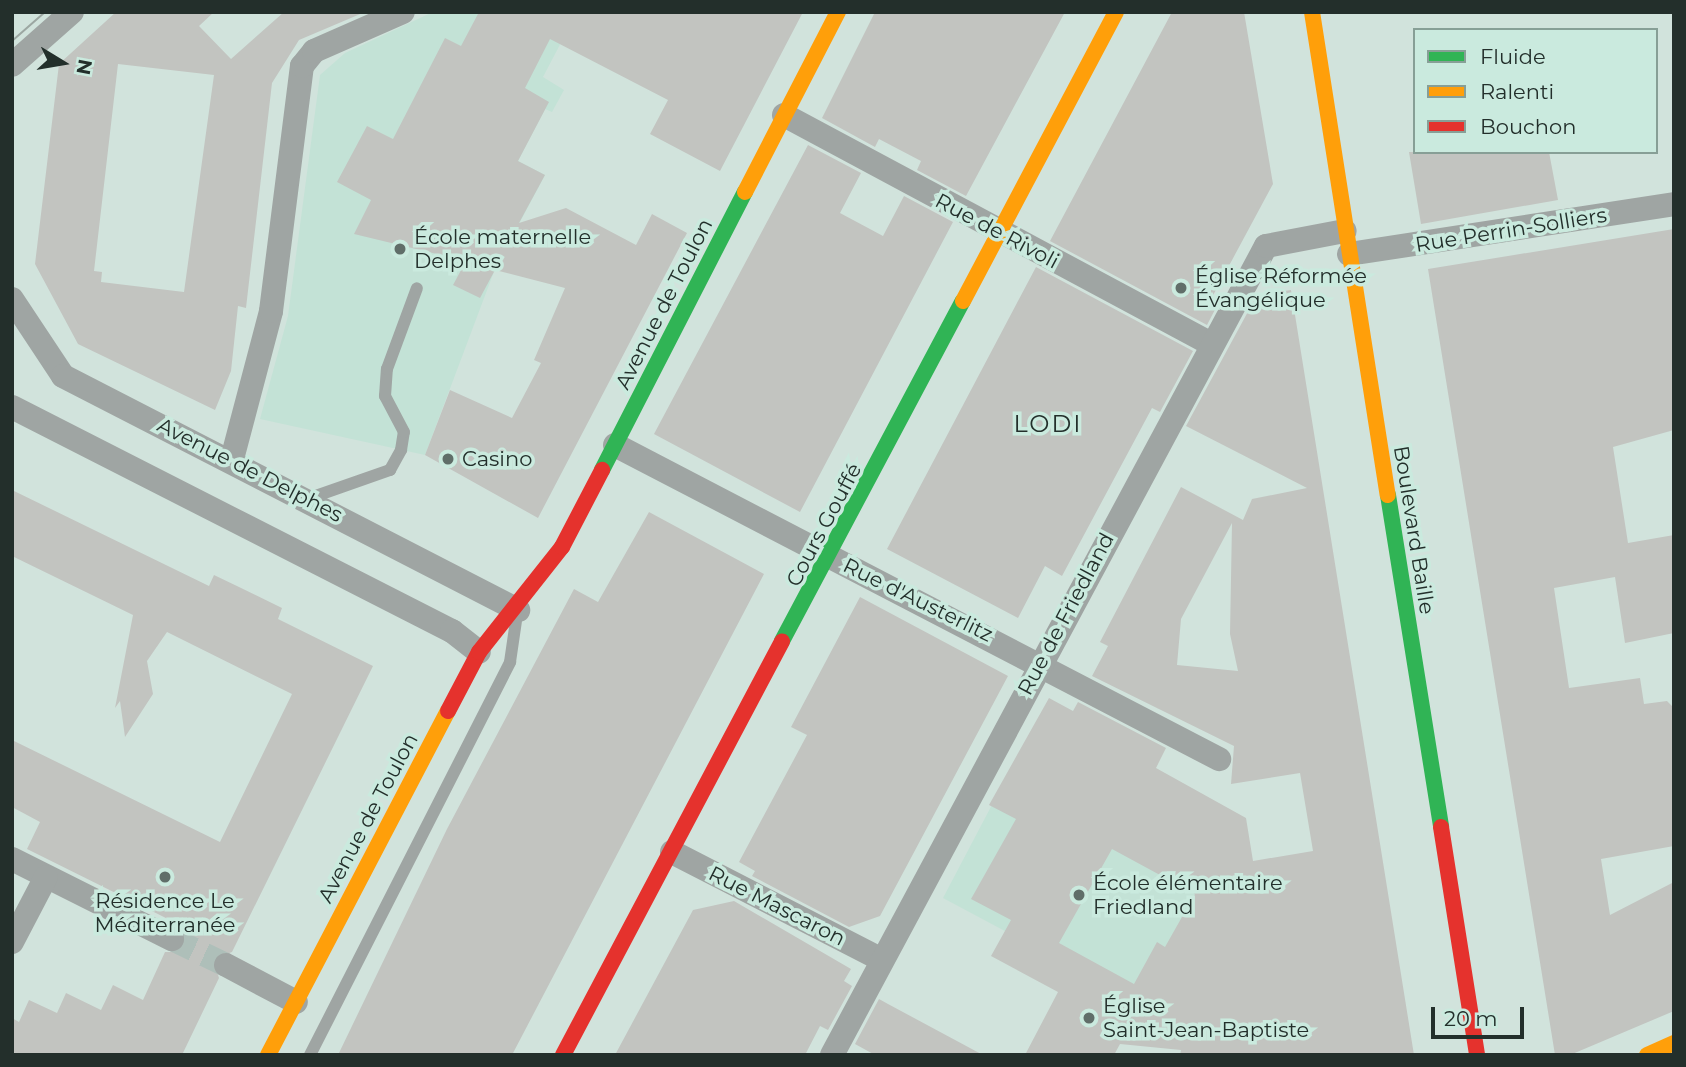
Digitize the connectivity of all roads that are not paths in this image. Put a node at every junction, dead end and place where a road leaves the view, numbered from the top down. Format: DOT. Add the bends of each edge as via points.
graph roads {
  1 [pos="72,12"];
  2 [pos="403,12"];
  3 [pos="838,12"];
  4 [pos="1116,12"];
  5 [pos="1312,12"];
  6 [pos="12,65"];
  7 [pos="784,115"];
  8 [pos="1674,204"];
  9 [pos="1000,233"];
  10 [pos="1347,242"];
  11 [pos="417,288"];
  12 [pos="12,299"];
  13 [pos="1211,344"];
  14 [pos="12,407"];
  15 [pos="615,445"];
  16 [pos="232,459"];
  17 [pos="310,498"];
  18 [pos="831,558"];
  19 [pos="518,610"];
  20 [pos="479,652"];
  21 [pos="1040,661"];
  22 [pos="1219,759"];
  23 [pos="672,852"];
  24 [pos="12,859"];
  25 [pos="46,877"];
  26 [pos="172,939"];
  27 [pos="12,942"];
  28 [pos="882,960"];
  29 [pos="226,965"];
  30 [pos="296,1002"];
  31 [pos="1674,1043"];
  32 [pos="268,1055"];
  33 [pos="310,1055"];
  34 [pos="563,1055"];
  35 [pos="832,1055"];
  36 [pos="1477,1055"];
  37 [pos="1647,1055"];
  1 -- 6 [label="street"];
  2 -- 16 [label="street" via="314,51 302,66 271,311"];
  3 -- 7 [label="main road, Avenue de Toulon"];
  4 -- 9 [label="main road, Cours Gouffé"];
  5 -- 10 [label="main road, Boulevard Baille"];
  7 -- 9 [label="street, Rue de Rivoli"];
  7 -- 15 [label="main road, Avenue de Toulon"];
  8 -- 10 [label="street, Rue Perrin-Solliers"];
  9 -- 13 [label="street, Rue de Rivoli"];
  9 -- 18 [label="main road, Cours Gouffé"];
  10 -- 13 [label="street, Rue de Friedland" via="1266,246"];
  10 -- 36 [label="main road, Boulevard Baille"];
  11 -- 17 [label="lane" via="387,369 385,396 404,432 401,450 390,470"];
  12 -- 16 [label="street, Avenue de Delphes" via="64,376"];
  13 -- 21 [label="street, Rue de Friedland"];
  14 -- 20 [label="street" via="468,640"];
  15 -- 18 [label="street, Rue d'Austerlitz"];
  15 -- 19 [label="main road, Avenue de Toulon" via="555,559"];
  16 -- 17 [label="street, Avenue de Delphes"];
  17 -- 19 [label="street, Avenue de Delphes"];
  18 -- 21 [label="street, Rue d'Austerlitz"];
  18 -- 23 [label="main road, Cours Gouffé"];
  19 -- 20 [label="main road, Avenue de Toulon"];
  19 -- 33 [label="lane, Avenue de Toulon" via="510,662"];
  20 -- 30 [label="main road, Avenue de Toulon"];
  21 -- 22 [label="street, Rue d'Austerlitz"];
  21 -- 28 [label="street, Rue de Friedland"];
  23 -- 28 [label="street, Rue Mascaron"];
  23 -- 34 [label="main road, Cours Gouffé"];
  24 -- 25 [label="street"];
  25 -- 26 [label="street"];
  25 -- 27 [label="street"];
  28 -- 35 [label="street, Rue de Friedland"];
  29 -- 30 [label="street"];
  30 -- 32 [label="main road, Avenue de Toulon"];
  31 -- 37 [label="main road"];
}
